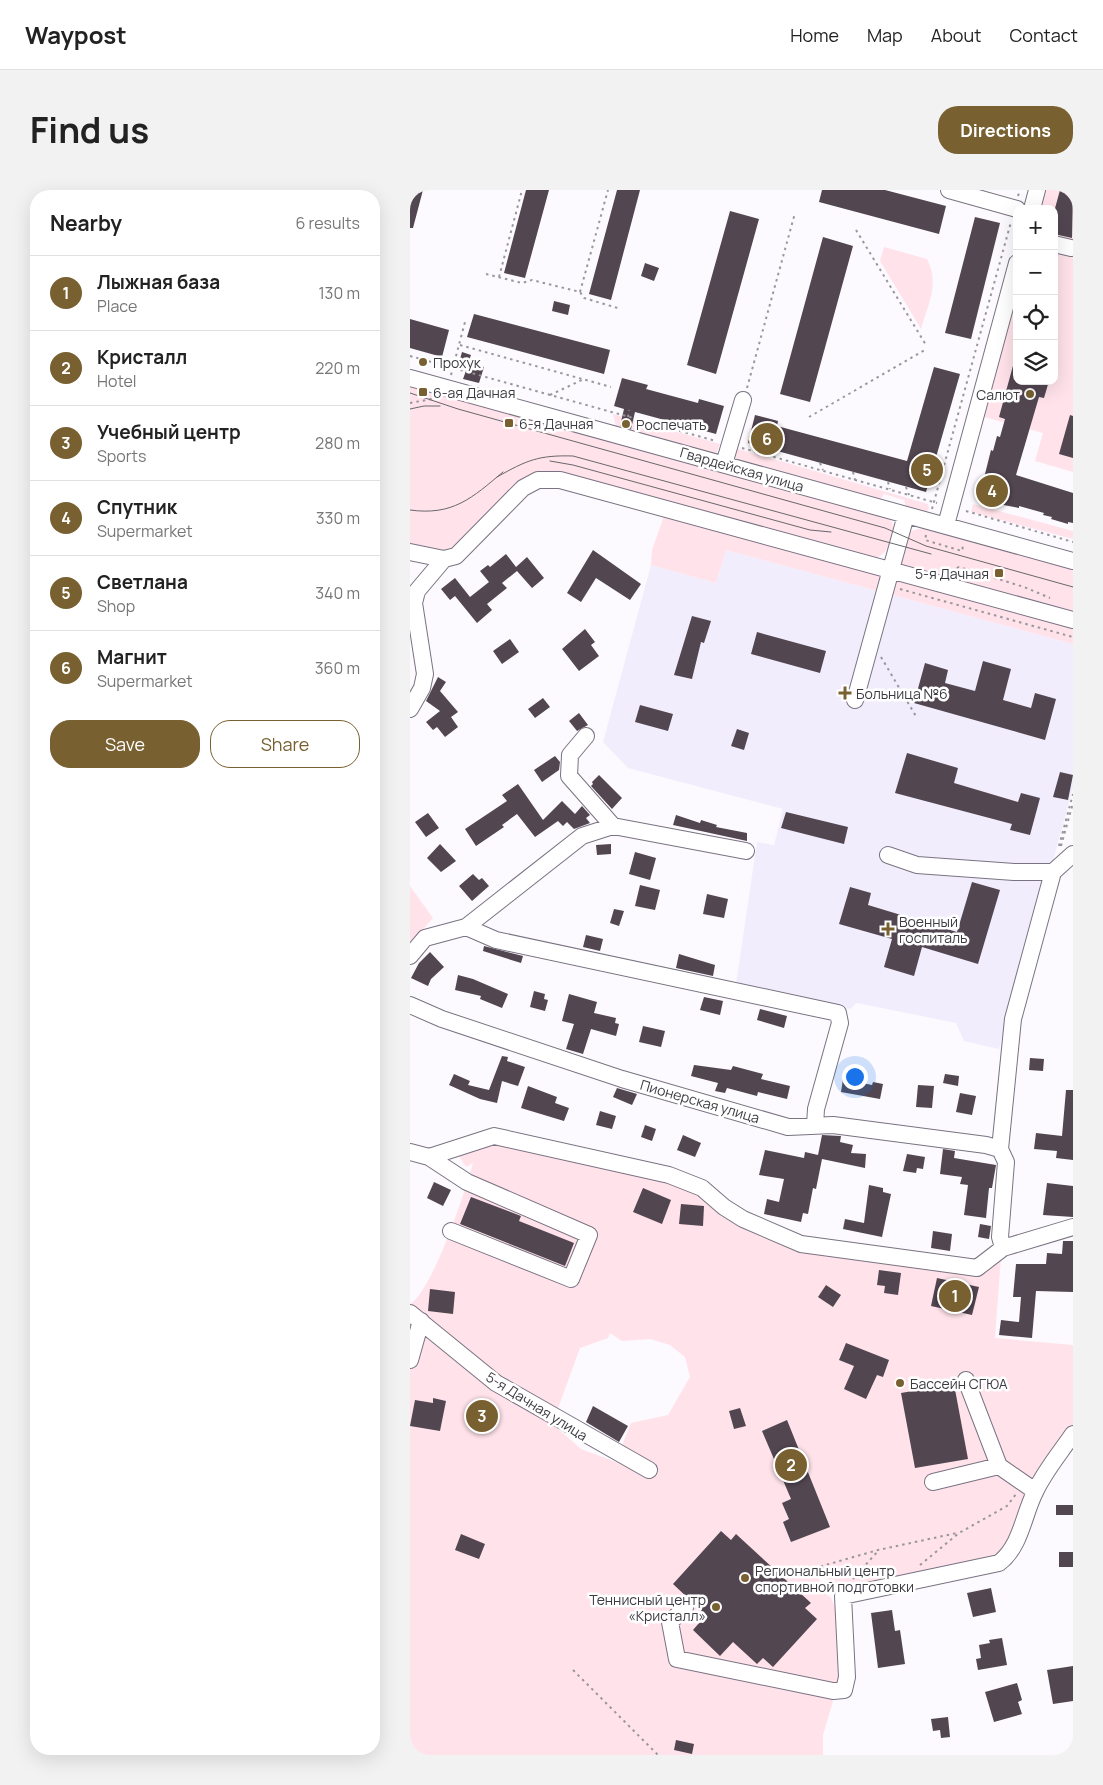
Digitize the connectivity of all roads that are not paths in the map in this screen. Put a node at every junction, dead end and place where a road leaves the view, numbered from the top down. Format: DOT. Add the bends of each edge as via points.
graph roads {
  1 [pos="950,190"];
  2 [pos="1037,190"];
  3 [pos="1033,205"];
  4 [pos="1013,208"];
  5 [pos="1058,245"];
  6 [pos="1071,248"];
  7 [pos="1013,278"];
  8 [pos="410,378"];
  9 [pos="743,400"];
  10 [pos="724,464"];
  11 [pos="906,515"];
  12 [pos="946,525"];
  13 [pos="410,552"];
  14 [pos="444,559"];
  15 [pos="1073,561"];
  16 [pos="890,570"];
  17 [pos="1073,620"];
  18 [pos="855,700"];
  19 [pos="410,709"];
  20 [pos="586,736"];
  21 [pos="613,826"];
  22 [pos="746,851"];
  23 [pos="888,856"];
  24 [pos="1060,862"];
  25 [pos="466,927"];
  26 [pos="410,956"];
  27 [pos="410,1004"];
  28 [pos="815,1125"];
  29 [pos="1000,1149"];
  30 [pos="410,1152"];
  31 [pos="429,1157"];
  32 [pos="1073,1227"];
  33 [pos="451,1231"];
  34 [pos="1003,1248"];
  35 [pos="416,1317"];
  36 [pos="410,1360"];
  37 [pos="966,1380"];
  38 [pos="1073,1434"];
  39 [pos="999,1466"];
  40 [pos="649,1470"];
  41 [pos="934,1482"];
  42 [pos="1030,1487"];
  43 [pos="685,1608"];
  1 -- 4 [label="street"];
  2 -- 3 [label="street"];
  5 -- 6 [label="street"];
  7 -- 12 [label="street"];
  8 -- 10 [label="street, Гвардейская улица"];
  9 -- 10 [label="street"];
  10 -- 11 [label="street, Гвардейская улица"];
  11 -- 12 [label="street, Гвардейская улица"];
  11 -- 16 [label="street"];
  12 -- 15 [label="street, Гвардейская улица"];
  13 -- 14 [label="street"];
  14 -- 16 [label="street" via="463,550 523,488 538,480 560,480"];
  14 -- 19 [label="street" via="417,592 414,603 425,674 422,688"];
  16 -- 17 [label="street"];
  16 -- 18 [label="street"];
  20 -- 21 [label="street" via="570,754 569,776"];
  21 -- 22 [label="street"];
  21 -- 25 [label="street" via="582,836"];
  23 -- 24 [label="street" via="917,865 1014,872"];
  24 -- 29 [label="street" via="1013,1019"];
  25 -- 26 [label="street" via="425,938"];
  25 -- 28 [label="street" via="496,940 838,1012 840,1023 816,1109"];
  27 -- 28 [label="street, Пионерская улица" via="442,1018 632,1082 788,1127"];
  28 -- 29 [label="street, Пионерская улица"];
  29 -- 34 [label="street" via="1006,1162 1000,1237"];
  30 -- 31 [label="street"];
  31 -- 33 [label="street" via="468,1182 589,1234 570,1278"];
  31 -- 34 [label="street" via="494,1136 668,1175 702,1188 737,1215 801,1244 977,1268"];
  32 -- 34 [label="street"];
  35 -- 36 [label="street"];
  35 -- 40 [label="street, 5-я Дачная улица" via="496,1383"];
  37 -- 39 [label="street"];
  38 -- 42 [label="street"];
  39 -- 41 [label="street"];
  39 -- 42 [label="street"];
  42 -- 43 [label="street" via="1020,1534 1007,1557 999,1563 902,1584 846,1589 847,1677 844,1690 833,1691 678,1659 670,1622"];
}
